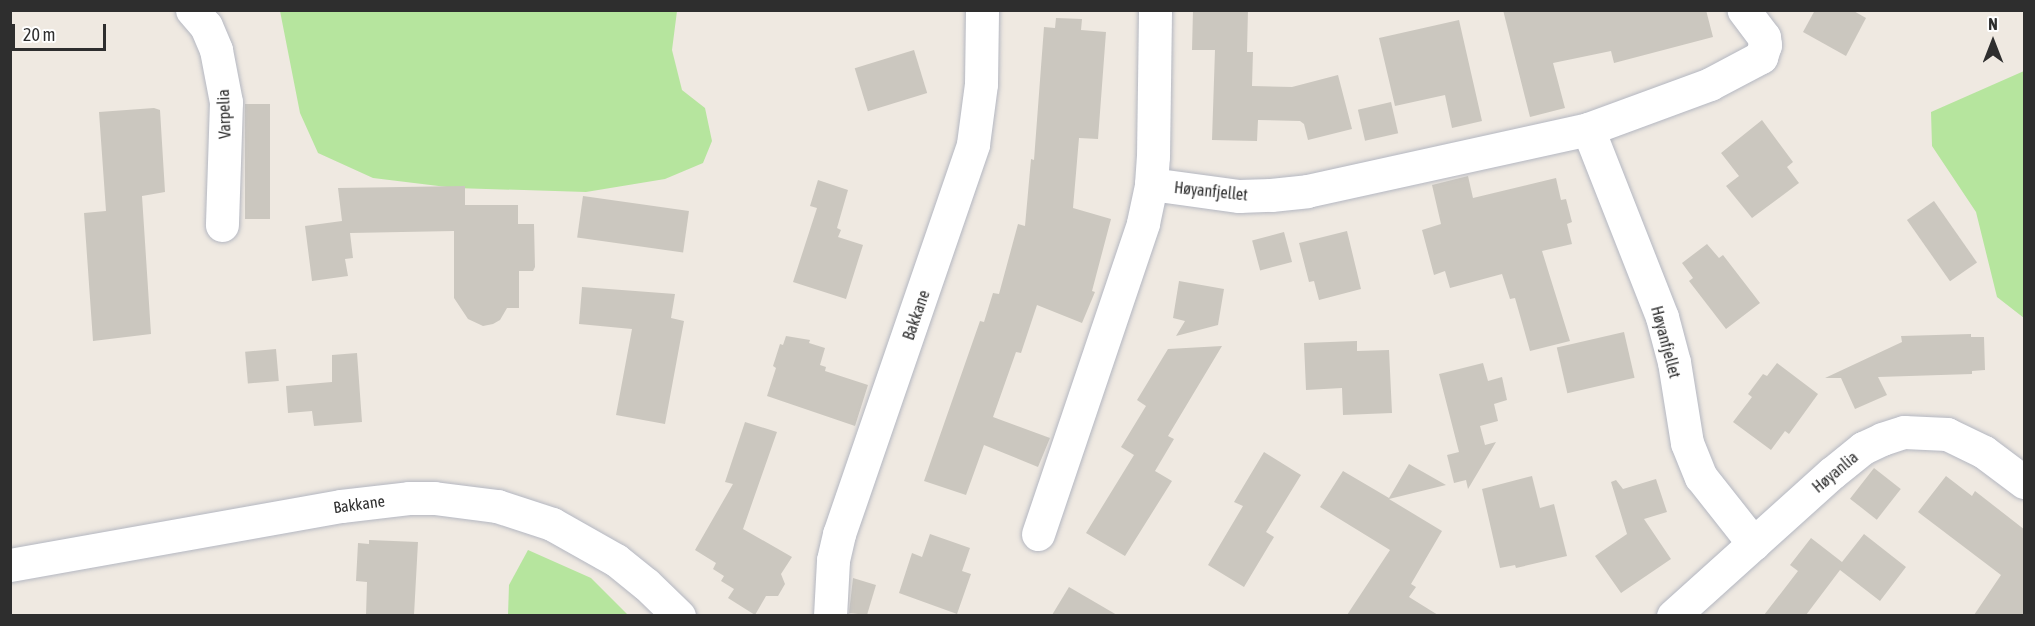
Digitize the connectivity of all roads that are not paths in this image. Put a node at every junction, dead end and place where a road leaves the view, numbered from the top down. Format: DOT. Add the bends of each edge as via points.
graph roads {
  1 [pos="192,10"];
  2 [pos="982,10"];
  3 [pos="1155,10"];
  4 [pos="1744,10"];
  5 [pos="1588,129"];
  6 [pos="1151,184"];
  7 [pos="222,225"];
  8 [pos="2025,482"];
  9 [pos="1038,534"];
  10 [pos="1754,544"];
  11 [pos="10,565"];
  12 [pos="680,615"];
  13 [pos="830,615"];
  14 [pos="1673,615"];
  1 -- 7 [label="street, Varpelia" via="206,26 216,50 226,102"];
  2 -- 13 [label="street, Bakkane" via="981,92 974,144 839,534 833,560"];
  3 -- 6 [label="street, Høyanfjellet"];
  4 -- 5 [label="street, Høyanfjellet" via="1764,38 1761,57 1701,88"];
  5 -- 6 [label="street, Høyanfjellet" via="1307,191 1239,196"];
  5 -- 10 [label="street, Høyanfjellet" via="1662,317 1687,442 1701,477"];
  6 -- 9 [label="street, Høyanfjellet" via="1129,268"];
  8 -- 10 [label="street, Høyanlia" via="1960,439 1947,434 1904,432 1863,448"];
  10 -- 14 [label="street, Høyanlia"];
  11 -- 12 [label="street, Bakkane" via="341,506 434,498 497,506 552,524 616,560"];
}
